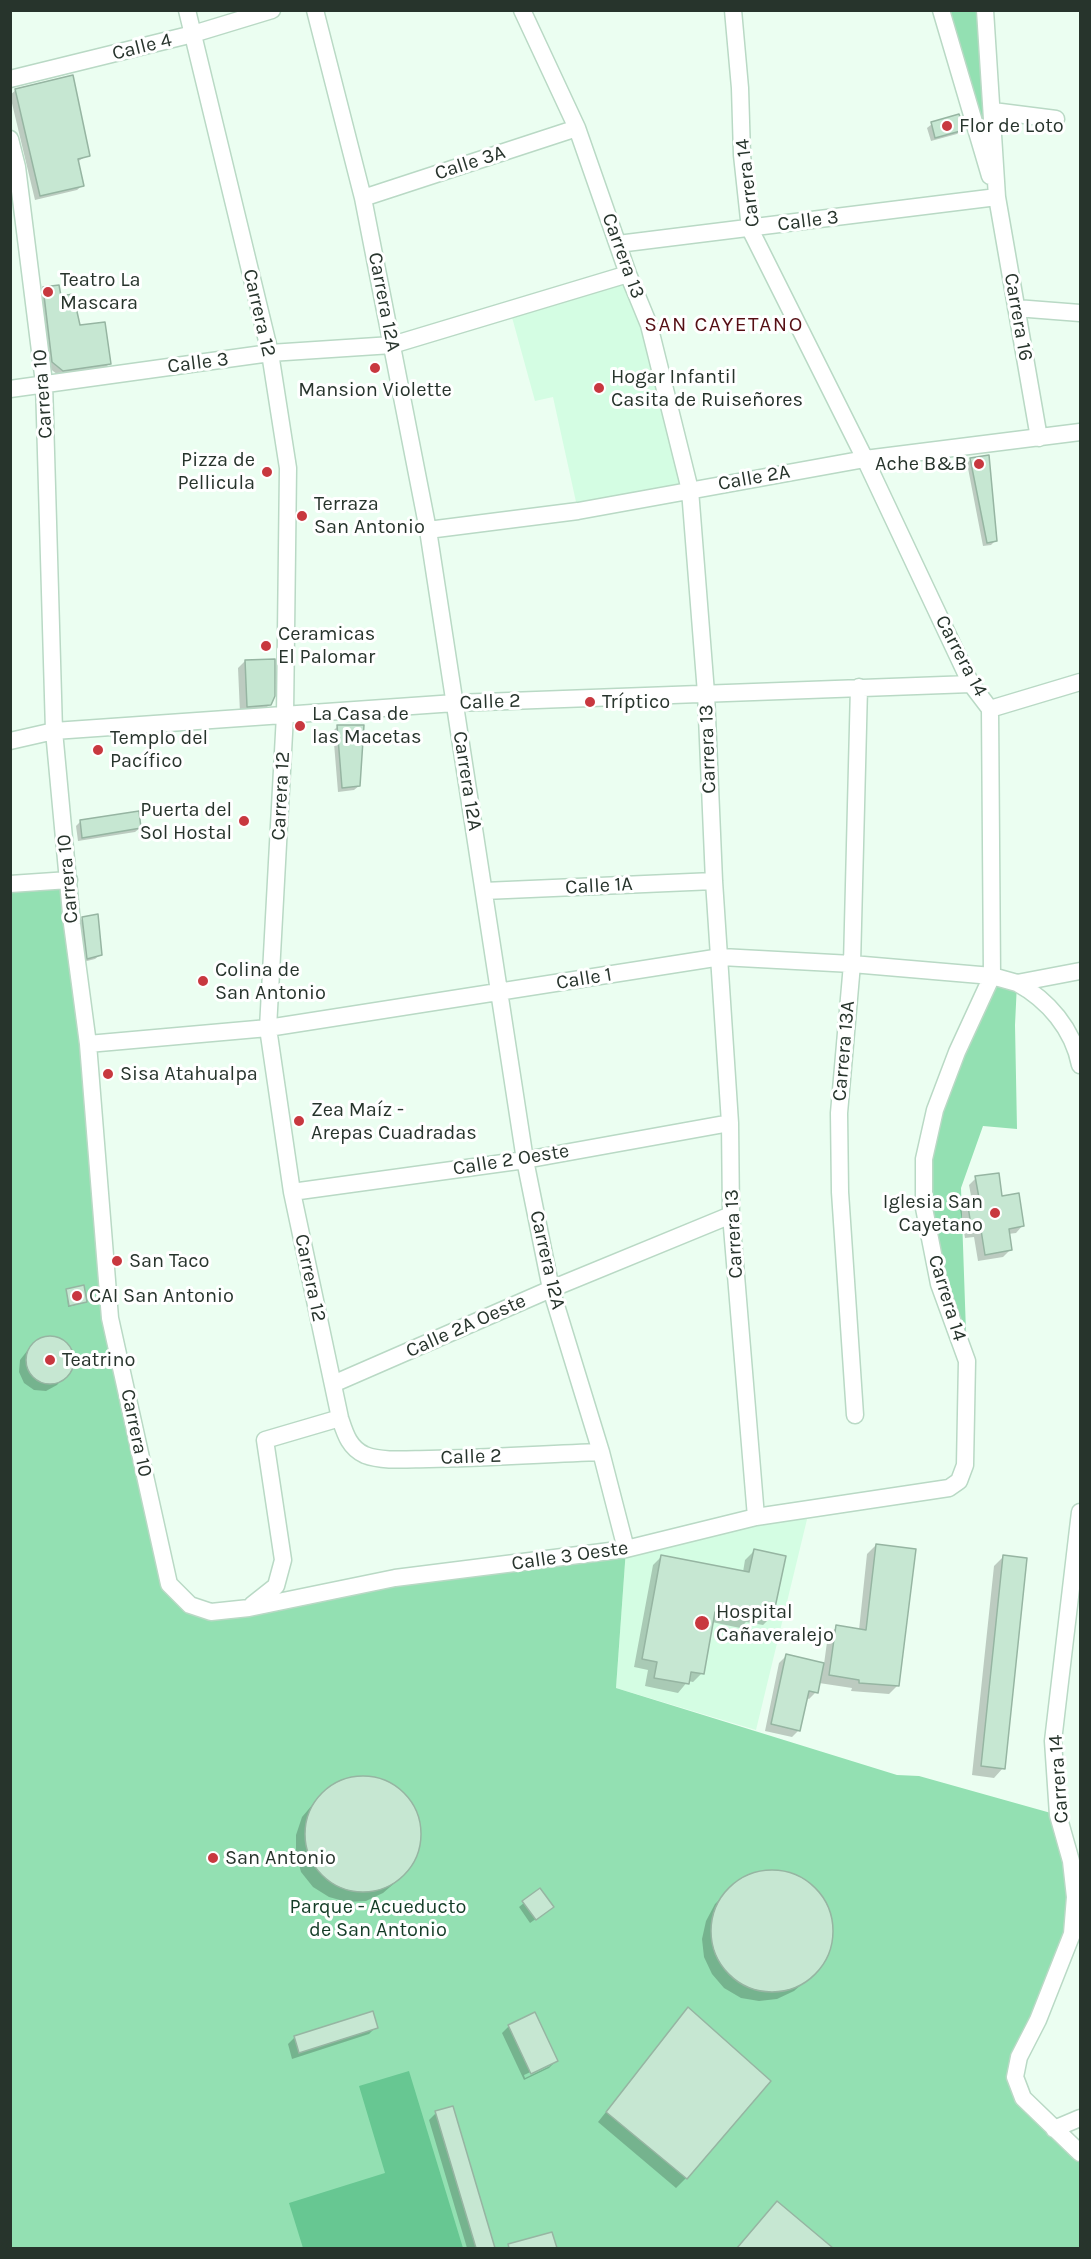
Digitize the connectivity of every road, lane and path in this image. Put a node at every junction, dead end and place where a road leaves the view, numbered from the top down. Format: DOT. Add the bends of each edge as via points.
graph roads {
  1 [pos="187,10"];
  2 [pos="272,10"];
  3 [pos="315,10"];
  4 [pos="522,10"];
  5 [pos="733,10"];
  6 [pos="941,10"];
  7 [pos="985,10"];
  8 [pos="193,34"];
  9 [pos="10,79"];
  10 [pos="993,111"];
  11 [pos="1056,119"];
  12 [pos="577,128"];
  13 [pos="10,139"];
  14 [pos="997,197"];
  15 [pos="363,198"];
  16 [pos="750,229"];
  17 [pos="618,244"];
  18 [pos="628,274"];
  19 [pos="1016,308"];
  20 [pos="1080,313"];
  21 [pos="392,345"];
  22 [pos="270,354"];
  23 [pos="44,383"];
  24 [pos="10,389"];
  25 [pos="1080,432"];
  26 [pos="1039,438"];
  27 [pos="865,459"];
  28 [pos="690,490"];
  29 [pos="428,530"];
  30 [pos="1080,682"];
  31 [pos="971,684"];
  32 [pos="859,687"];
  33 [pos="706,693"];
  34 [pos="455,703"];
  35 [pos="990,709"];
  36 [pos="285,715"];
  37 [pos="54,732"];
  38 [pos="10,741"];
  39 [pos="69,880"];
  40 [pos="714,881"];
  41 [pos="10,884"];
  42 [pos="484,891"];
  43 [pos="721,957"];
  44 [pos="852,964"];
  45 [pos="1080,971"];
  46 [pos="992,976"];
  47 [pos="1017,983"];
  48 [pos="501,992"];
  49 [pos="268,1028"];
  50 [pos="88,1044"];
  51 [pos="1080,1065"];
  52 [pos="730,1123"];
  53 [pos="525,1160"];
  54 [pos="292,1192"];
  55 [pos="731,1215"];
  56 [pos="551,1289"];
  57 [pos="333,1384"];
  58 [pos="855,1415"];
  59 [pos="340,1418"];
  60 [pos="348,1440"];
  61 [pos="601,1452"];
  62 [pos="949,1488"];
  63 [pos="1080,1512"];
  64 [pos="756,1517"];
  65 [pos="626,1549"];
  66 [pos="190,1605"];
  67 [pos="249,1608"];
  68 [pos="1076,1859"];
  69 [pos="1080,2118"];
  70 [pos="1054,2129"];
  71 [pos="1080,2153"];
  1 -- 8 [label="street, Carrera 12"];
  2 -- 8 [label="street, Calle 4"];
  3 -- 15 [label="street, Carrera 12A"];
  4 -- 12 [label="street, Carrera 13"];
  5 -- 16 [label="street, Carrera 14"];
  6 -- 14 [label="street, Carrera 16"];
  7 -- 10 [label="street, Carrera 16"];
  8 -- 9 [label="street, Calle 4"];
  8 -- 22 [label="street, Carrera 12"];
  10 -- 11 [label="street"];
  10 -- 14 [label="street, Carrera 16"];
  12 -- 15 [label="street, Calle 3A"];
  12 -- 17 [label="street, Carrera 13"];
  13 -- 23 [label="street, Carrera 10" via="17,167"];
  14 -- 16 [label="street, Calle 3"];
  14 -- 19 [label="street, Carrera 16"];
  15 -- 21 [label="street, Carrera 12A"];
  16 -- 17 [label="street, Calle 3"];
  16 -- 27 [label="street, Carrera 14"];
  17 -- 18 [label="street, Carrera 13"];
  18 -- 21 [label="street, Calle 3"];
  18 -- 28 [label="street, Carrera 13" via="649,325"];
  19 -- 20 [label="street"];
  19 -- 26 [label="street, Carrera 16"];
  21 -- 22 [label="street, Calle 3"];
  21 -- 29 [label="street, Carrera 12A"];
  22 -- 23 [label="street, Calle 3"];
  22 -- 36 [label="street, Carrera 12" via="288,468"];
  23 -- 24 [label="street, Calle 3"];
  23 -- 37 [label="street, Carrera 10"];
  25 -- 26 [label="street, Calle 2A"];
  26 -- 27 [label="street, Calle 2A"];
  27 -- 28 [label="street, Calle 2A"];
  27 -- 31 [label="street, Carrera 14"];
  28 -- 29 [label="street, Calle 2A" via="578,511"];
  28 -- 33 [label="street, Carrera 13"];
  29 -- 34 [label="street, Carrera 12A"];
  30 -- 35 [label="street"];
  31 -- 32 [label="street, Calle 2"];
  31 -- 35 [label="street, Carrera 14"];
  32 -- 33 [label="street, Calle 2"];
  32 -- 44 [label="street, Carrera 13A"];
  33 -- 34 [label="street, Calle 2"];
  33 -- 40 [label="street, Carrera 13"];
  34 -- 36 [label="street, Calle 2"];
  34 -- 42 [label="street, Carrera 12A"];
  35 -- 46 [label="street, Carrera 14"];
  36 -- 37 [label="street, Calle 2"];
  36 -- 49 [label="street, Carrera 12"];
  37 -- 38 [label="street, Calle 2"];
  37 -- 39 [label="street, Carrera 10"];
  39 -- 41 [label="street"];
  39 -- 50 [label="street, Carrera 10"];
  40 -- 42 [label="street, Calle 1A"];
  40 -- 43 [label="street, Carrera 13"];
  42 -- 48 [label="street, Carrera 12A"];
  43 -- 44 [label="street, Calle 1"];
  43 -- 48 [label="street, Calle 1"];
  43 -- 52 [label="street, Carrera 13"];
  44 -- 46 [label="street, Calle 1"];
  44 -- 58 [label="street, Carrera 13A" via="843,1053 840,1181"];
  45 -- 47 [label="street, Calle 1"];
  46 -- 47 [label="street, Calle 1"];
  46 -- 62 [label="street, Carrera 14" via="934,1110 924,1159 924,1208 939,1284 967,1361 965,1465 959,1481"];
  47 -- 51 [label="street" via="1060,1017"];
  48 -- 49 [label="street, Calle 1"];
  48 -- 53 [label="street, Carrera 12A"];
  49 -- 50 [label="street, Calle 1"];
  49 -- 54 [label="street, Carrera 12"];
  50 -- 66 [label="street, Carrera 10" via="110,1318 169,1584"];
  52 -- 53 [label="street, Calle 2 Oeste"];
  52 -- 55 [label="street, Carrera 13"];
  53 -- 54 [label="street, Calle 2 Oeste"];
  53 -- 56 [label="street, Carrera 12A"];
  54 -- 57 [label="street, Carrera 12"];
  55 -- 56 [label="street, Calle 2A Oeste"];
  55 -- 64 [label="street, Carrera 13"];
  56 -- 57 [label="street, Calle 2A Oeste"];
  56 -- 61 [label="street, Carrera 12A"];
  57 -- 59 [label="street, Carrera 12"];
  59 -- 60 [label="street, Carrera 12"];
  59 -- 67 [label="street" via="265,1440 283,1560 276,1586"];
  60 -- 61 [label="street, Calle 2" via="366,1456 408,1459"];
  61 -- 65 [label="street, Carrera 12A"];
  62 -- 64 [label="street, Calle 3 Oeste"];
  63 -- 68 [label="street, Carrera 14" via="1053,1741 1058,1815"];
  64 -- 65 [label="street, Calle 3 Oeste"];
  65 -- 67 [label="street, Calle 3 Oeste" via="395,1578"];
  66 -- 67 [label="street, Calle 3 Oeste" via="211,1612"];
  68 -- 70 [label="street, Carrera 14" via="1072,1934 1038,2020 1019,2056 1015,2077 1023,2098"];
  69 -- 70 [label="street"];
  70 -- 71 [label="street, Carrera 14"];
}
